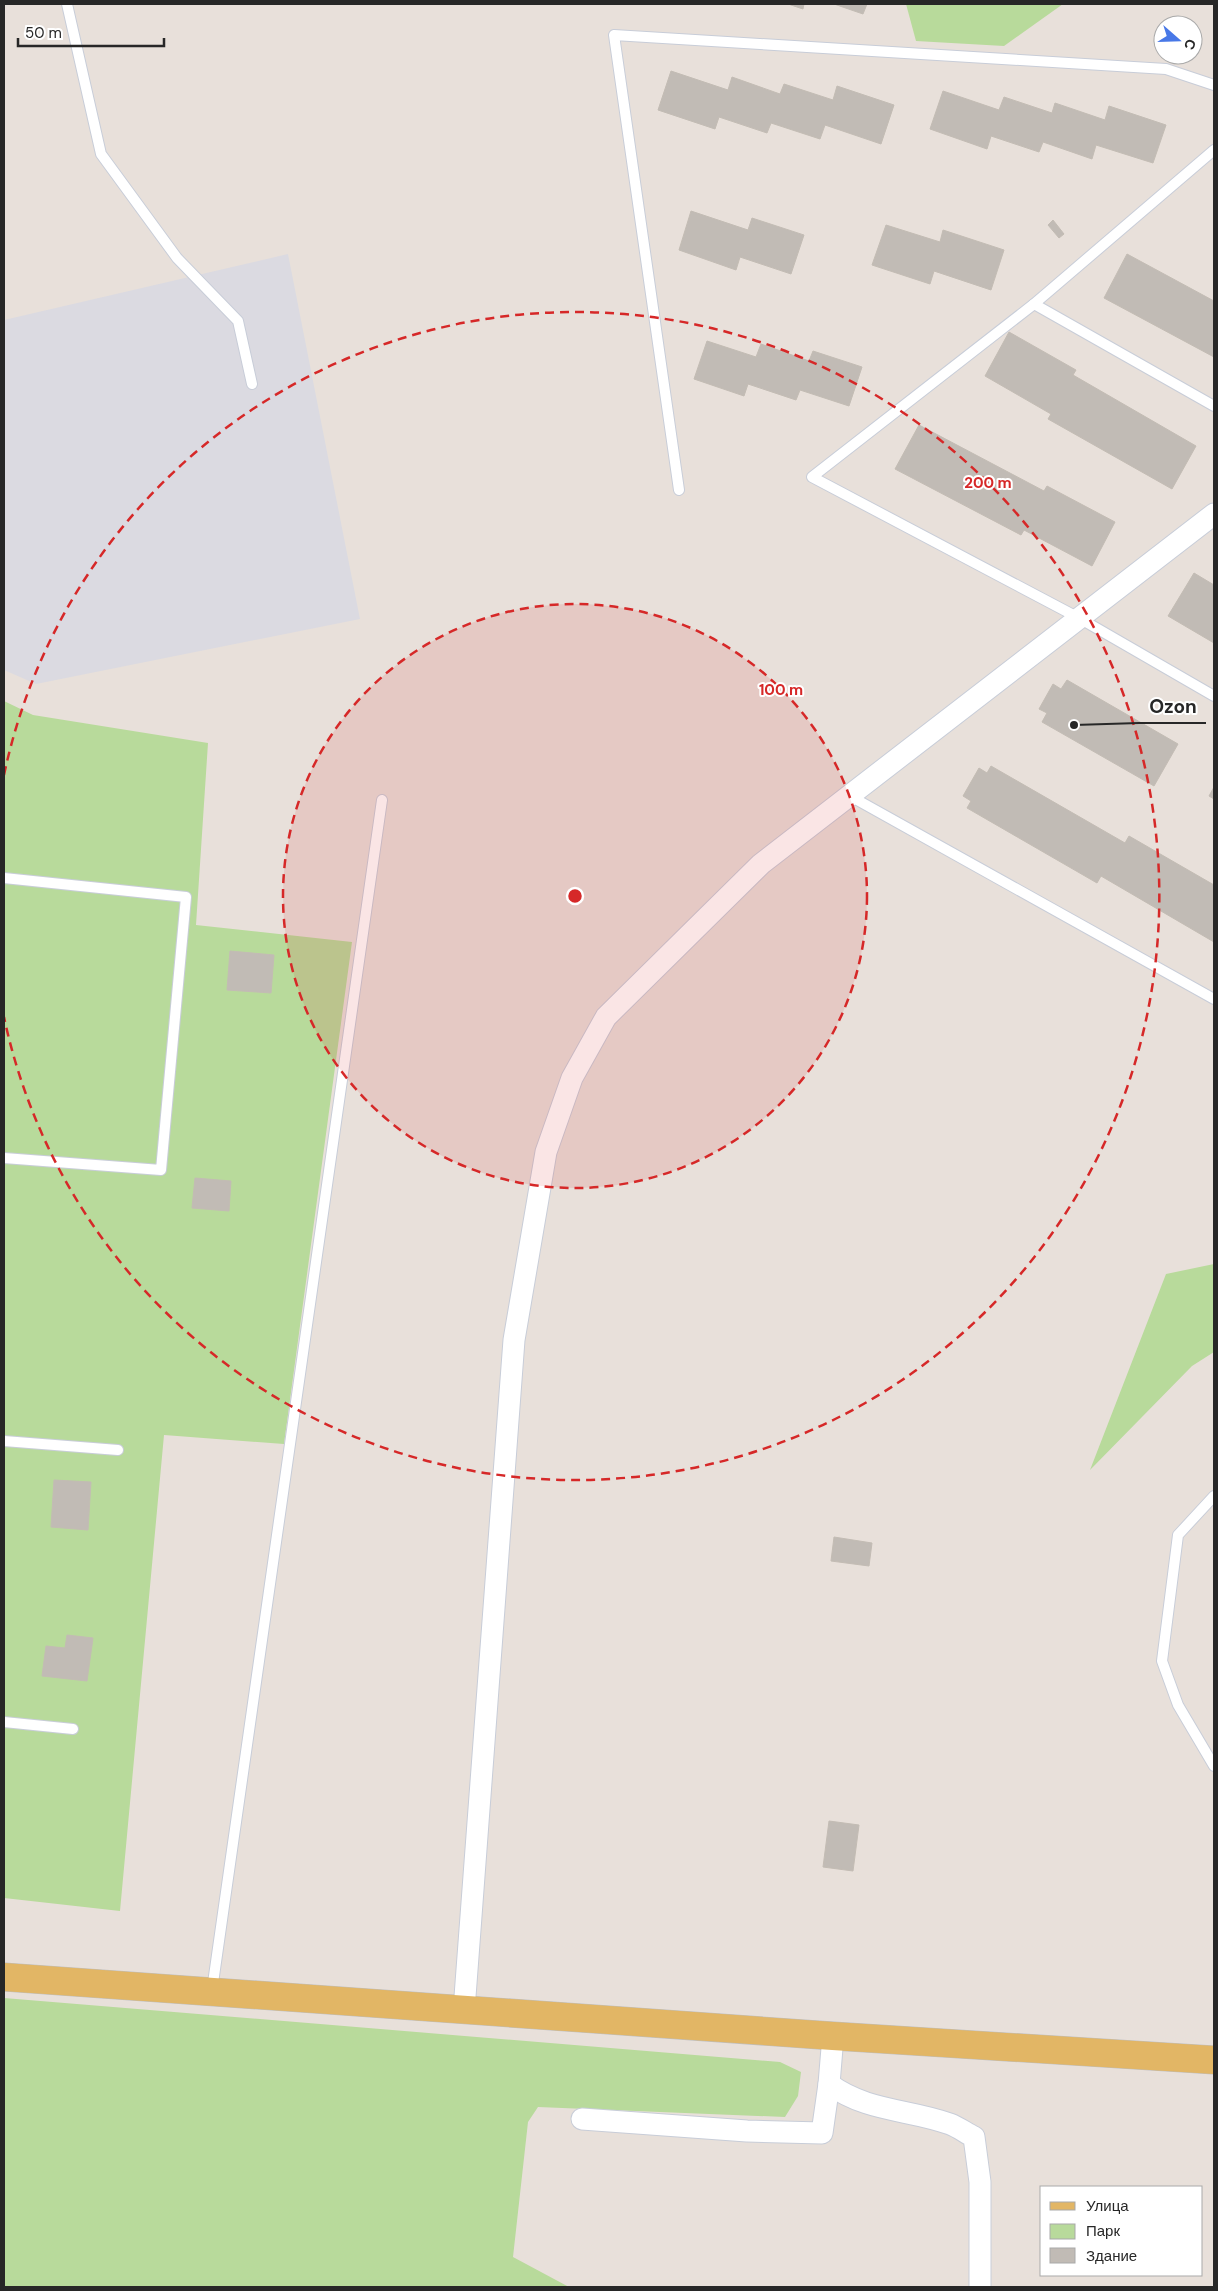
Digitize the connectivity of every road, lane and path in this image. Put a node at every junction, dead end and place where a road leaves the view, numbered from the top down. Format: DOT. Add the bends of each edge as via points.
graph roads {
  1 [pos="67,4"];
  2 [pos="1214,85"];
  3 [pos="1214,150"];
  4 [pos="1034,304"];
  5 [pos="252,384"];
  6 [pos="1214,406"];
  7 [pos="679,490"];
  8 [pos="1214,514"];
  9 [pos="1079,618"];
  10 [pos="1214,696"];
  11 [pos="850,796"];
  12 [pos="382,800"];
  13 [pos="4,878"];
  14 [pos="1214,999"];
  15 [pos="4,1158"];
  16 [pos="4,1441"];
  17 [pos="118,1450"];
  18 [pos="1214,1496"];
  19 [pos="4,1722"];
  20 [pos="73,1729"];
  21 [pos="1214,1766"];
  22 [pos="4,1977"];
  23 [pos="212,1992"];
  24 [pos="464,2010"];
  25 [pos="833,2036"];
  26 [pos="1214,2060"];
  27 [pos="829,2084"];
  28 [pos="582,2119"];
  29 [pos="980,2287"];
  1 -- 5 [label="lane" via="101,154 177,258 238,321"];
  2 -- 7 [label="lane" via="1166,69 614,35"];
  3 -- 4 [label="lane"];
  4 -- 6 [label="lane"];
  4 -- 9 [label="lane" via="812,477"];
  8 -- 9 [label="street"];
  9 -- 10 [label="lane"];
  9 -- 11 [label="street"];
  11 -- 14 [label="lane"];
  11 -- 24 [label="street" via="761,864 606,1017 572,1078 546,1152 514,1340"];
  12 -- 23 [label="lane"];
  13 -- 15 [label="lane" via="186,896 160,1170"];
  16 -- 17 [label="lane"];
  18 -- 21 [label="lane" via="1178,1535 1162,1661 1178,1705"];
  19 -- 20 [label="lane"];
  22 -- 23 [label="main road"];
  23 -- 24 [label="main road"];
  24 -- 25 [label="main road"];
  25 -- 26 [label="main road"];
  25 -- 27 [label="street"];
  27 -- 28 [label="street" via="822,2133"];
  27 -- 29 [label="street" via="845,2096 950,2124 974,2137 980,2182"];
}
